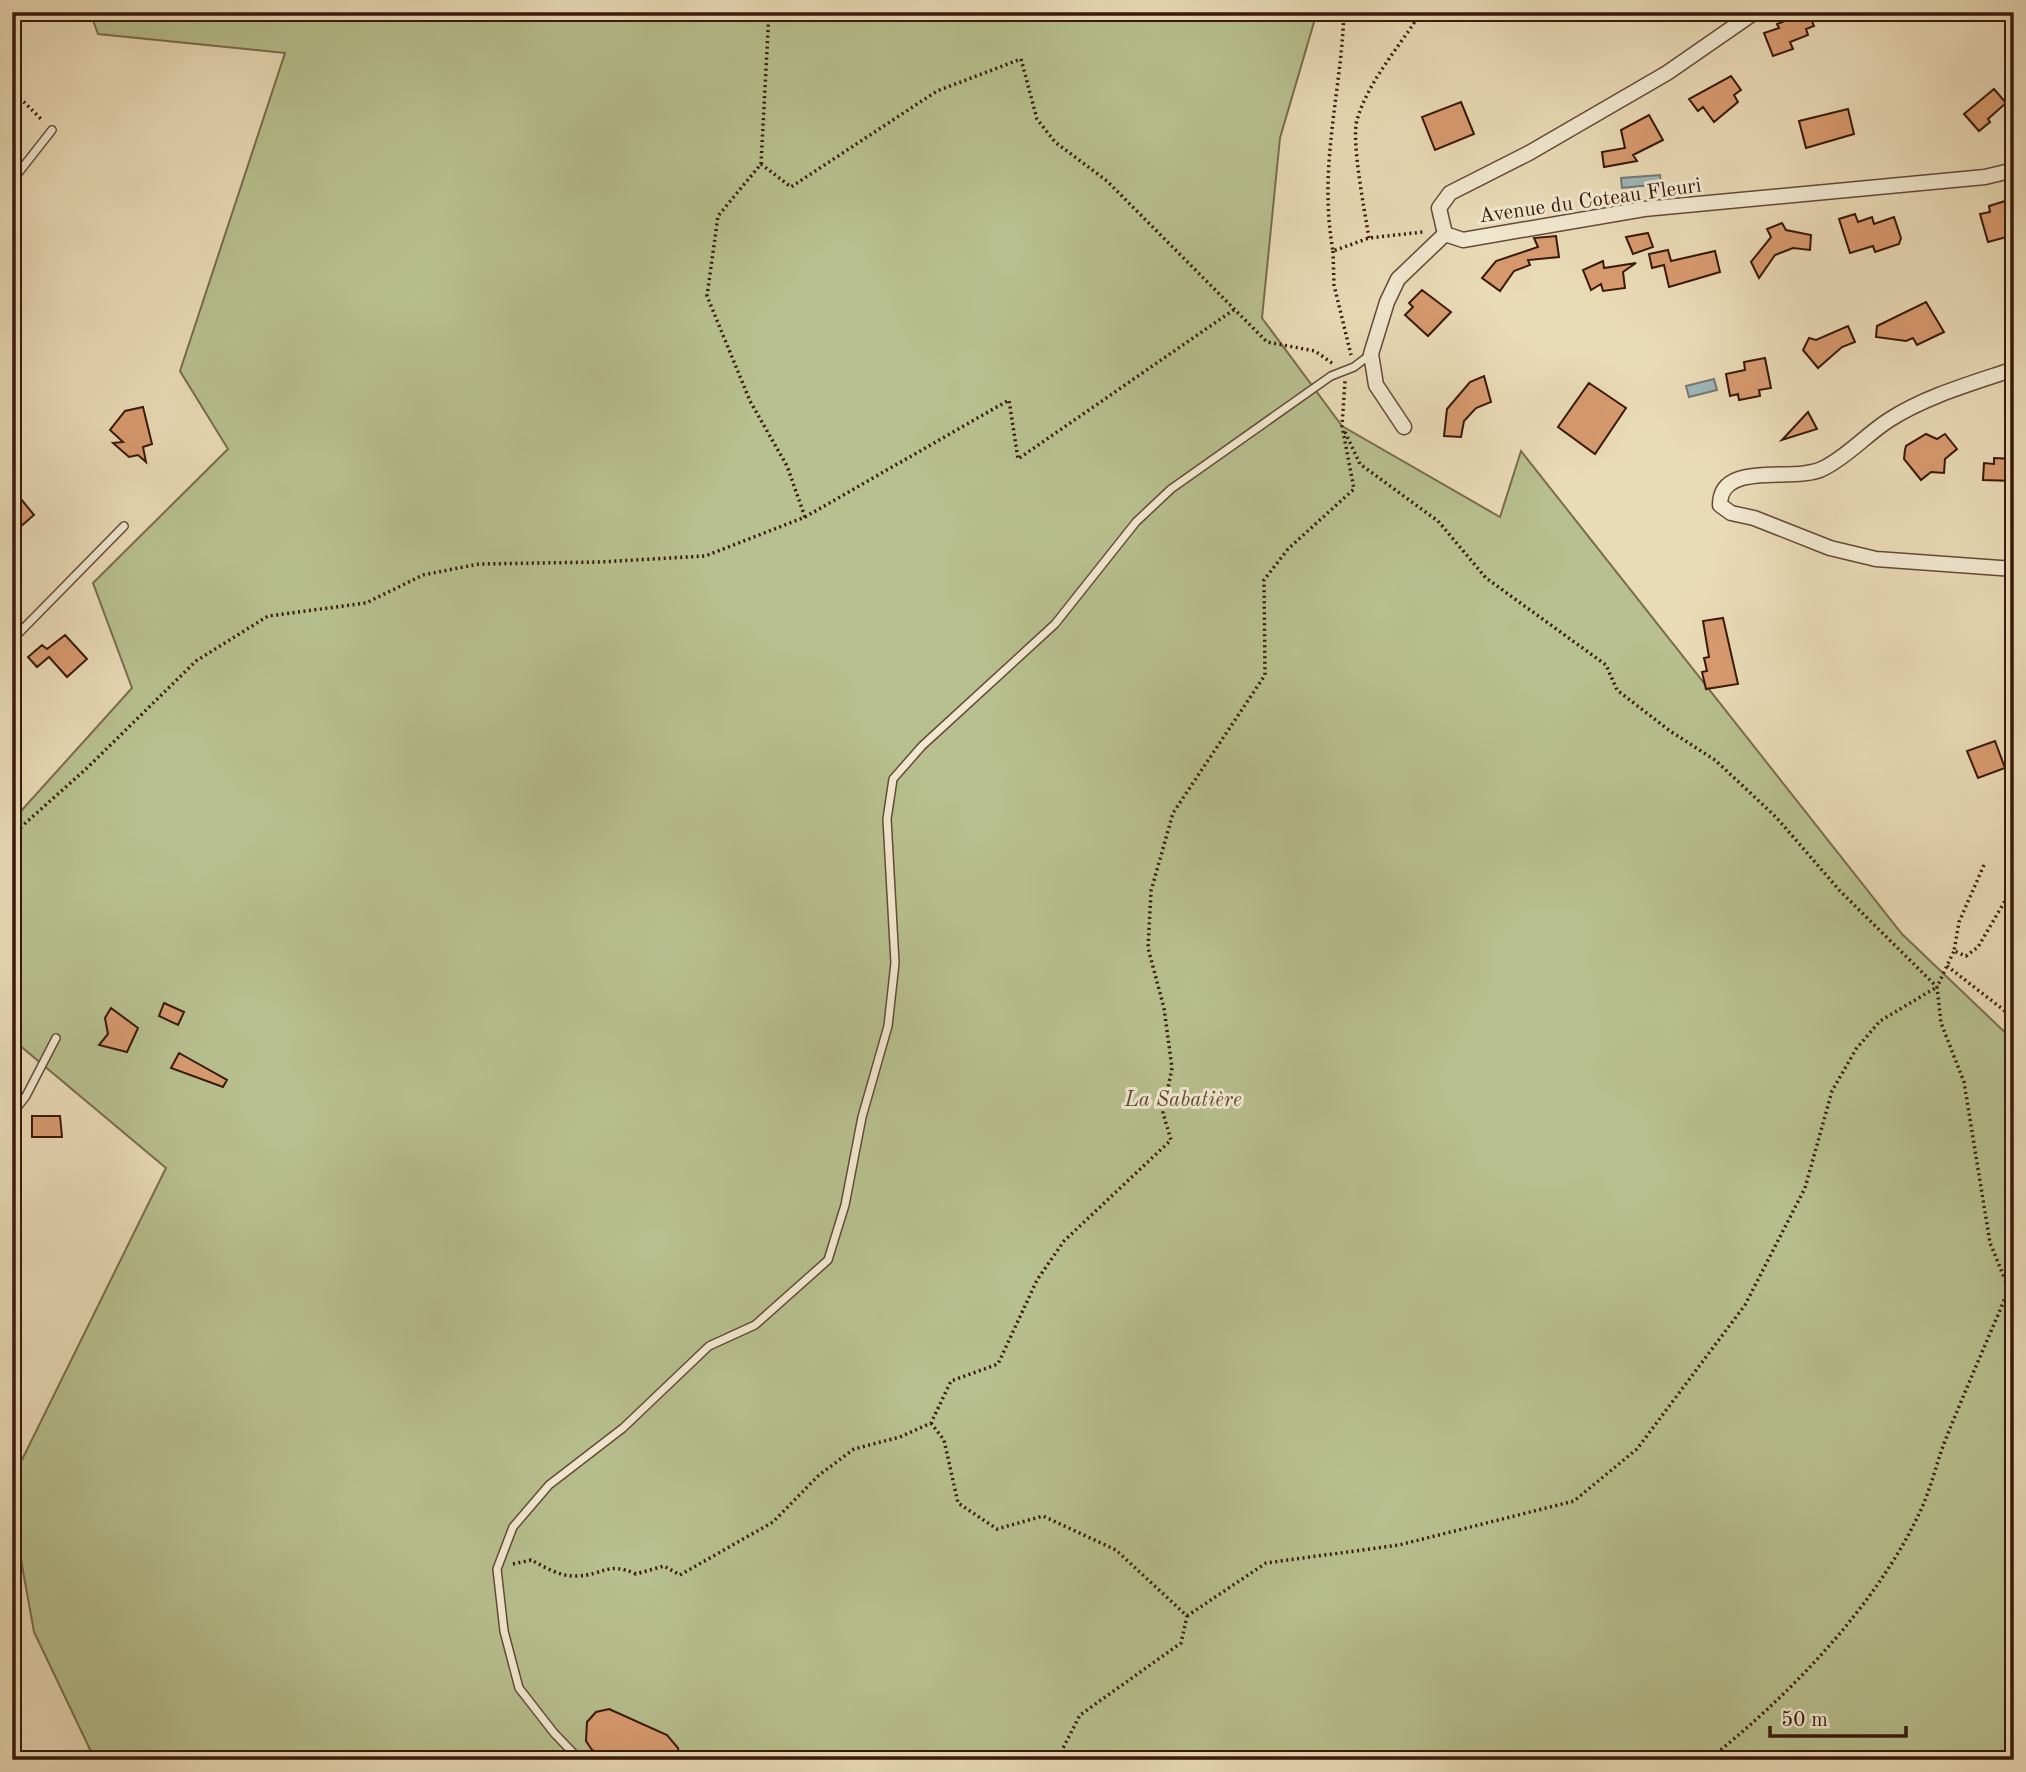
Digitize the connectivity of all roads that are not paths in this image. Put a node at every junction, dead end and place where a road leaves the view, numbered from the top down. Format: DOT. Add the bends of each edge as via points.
graph roads {
  1 [pos="1755,12"];
  2 [pos="52,130"];
  3 [pos="2014,170"];
  4 [pos="12,181"];
  5 [pos="1443,229"];
  6 [pos="1371,354"];
  7 [pos="2014,369"];
  8 [pos="1404,427"];
  9 [pos="124,526"];
  10 [pos="2014,569"];
  11 [pos="12,640"];
  12 [pos="56,1038"];
  13 [pos="12,1114"];
  14 [pos="580,1760"];
  1 -- 5 [label="street, Avenue du Coteau Fleuri" via="1667,73 1450,193 1439,208"];
  2 -- 4 [label="lane"];
  3 -- 5 [label="street, Avenue du Coteau Fleuri" via="1985,177 1644,209 1462,240"];
  5 -- 6 [label="street" via="1398,279"];
  6 -- 8 [label="street" via="1376,385"];
  6 -- 14 [label="lane" via="1331,376 1171,489 1136,522 1055,624 922,746 893,779 887,819 895,963 888,1026 828,1260 755,1325 709,1346 623,1427 549,1485 513,1527 498,1569 504,1631 519,1688"];
  7 -- 10 [label="street" via="1891,419 1824,468 1738,477 1720,494 1720,505 1731,513 1830,548 1876,559"];
  9 -- 11 [label="lane"];
  12 -- 13 [label="lane"];
}
